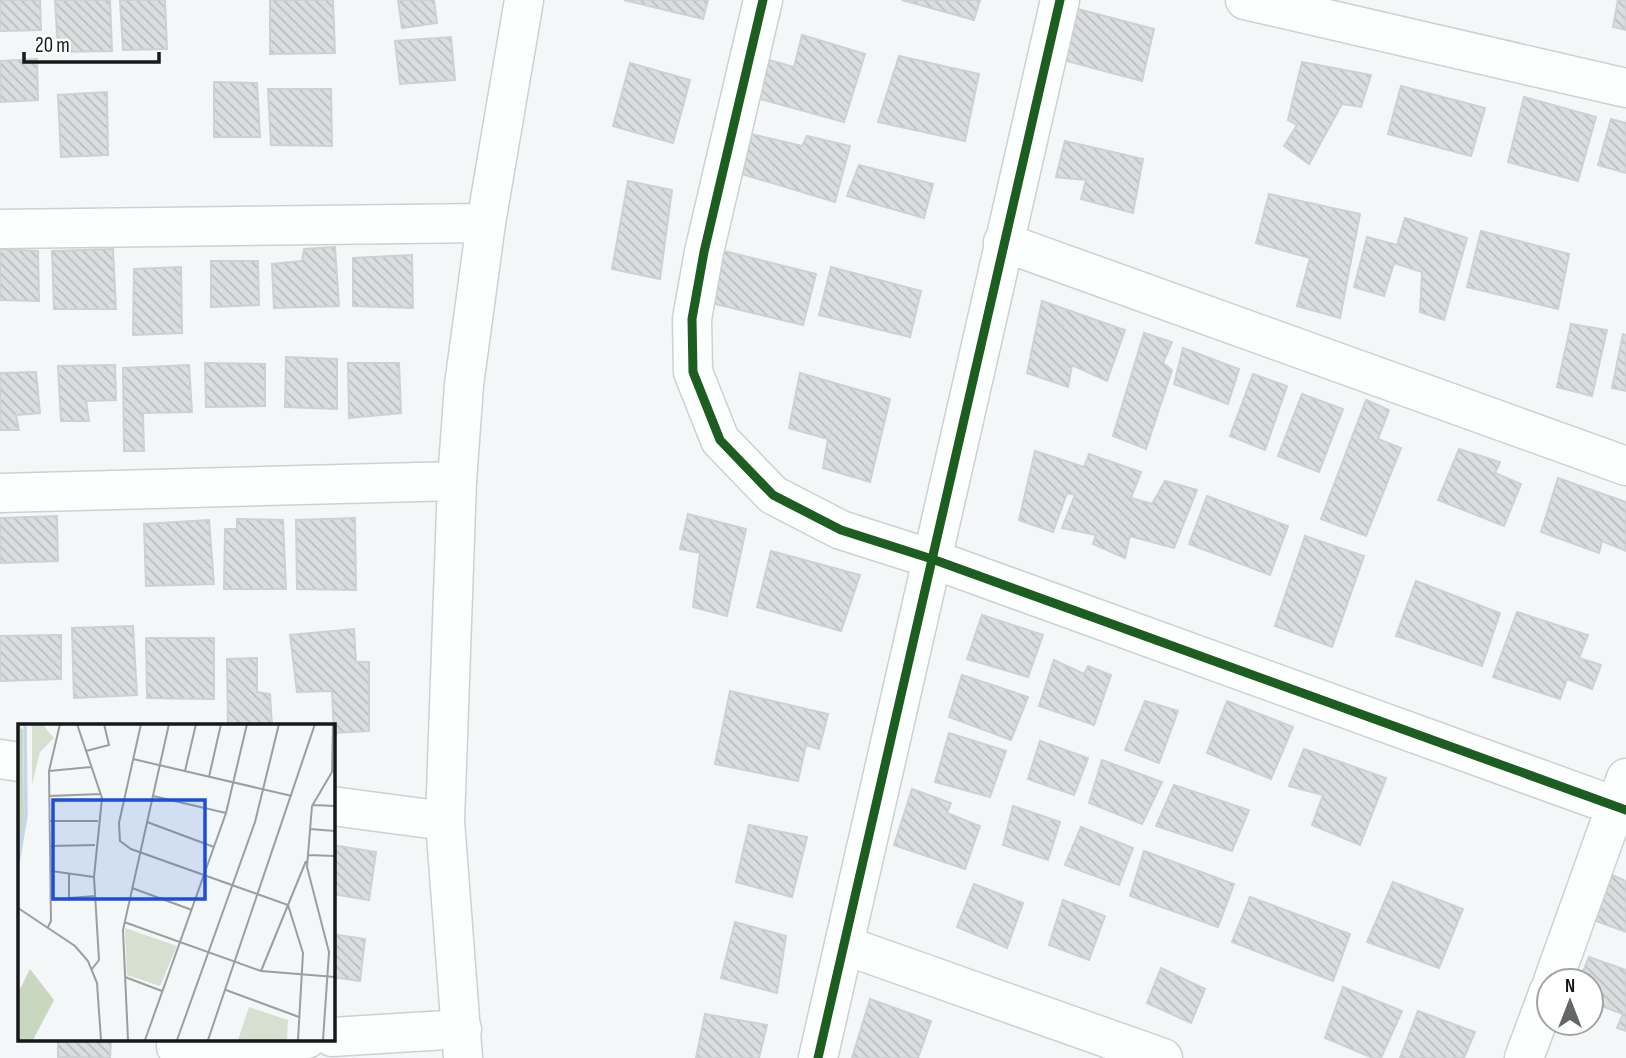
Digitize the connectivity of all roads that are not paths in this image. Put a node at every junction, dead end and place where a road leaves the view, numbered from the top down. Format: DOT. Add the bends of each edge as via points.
graph roads {
  1 [pos="524,0"];
  2 [pos="763,0"];
  3 [pos="1060,0"];
  4 [pos="1245,0"];
  5 [pos="1626,88"];
  6 [pos="486,223"];
  7 [pos="0,229"];
  8 [pos="1003,242"];
  9 [pos="1626,466"];
  10 [pos="457,481"];
  11 [pos="0,493"];
  12 [pos="932,559"];
  13 [pos="0,759"];
  14 [pos="18,762"];
  15 [pos="1623,798"];
  16 [pos="334,806"];
  17 [pos="445,821"];
  18 [pos="844,945"];
  19 [pos="1558,967"];
  20 [pos="1535,1029"];
  21 [pos="334,1037"];
  22 [pos="176,1040"];
  23 [pos="291,1040"];
  24 [pos="462,1044"];
  25 [pos="818,1058"];
  26 [pos="1163,1058"];
  27 [pos="1524,1058"];
  1 -- 6 [label="street"];
  2 -- 12 [label="street" via="704,252 692,319 693,372 720,440 772,495 841,530"];
  3 -- 8 [label="street"];
  4 -- 5 [label="street"];
  6 -- 7 [label="street"];
  6 -- 10 [label="street" via="464,385"];
  8 -- 9 [label="street"];
  8 -- 12 [label="street"];
  10 -- 11 [label="street"];
  10 -- 17 [label="street"];
  12 -- 15 [label="street"];
  12 -- 18 [label="street"];
  13 -- 14 [label="street"];
  15 -- 19 [label="street"];
  16 -- 17 [label="street"];
  17 -- 24 [label="street"];
  18 -- 25 [label="street"];
  18 -- 26 [label="street"];
  20 -- 27 [label="street"];
  21 -- 24 [label="street"];
  22 -- 23 [label="street" via="176,1047"];
}
